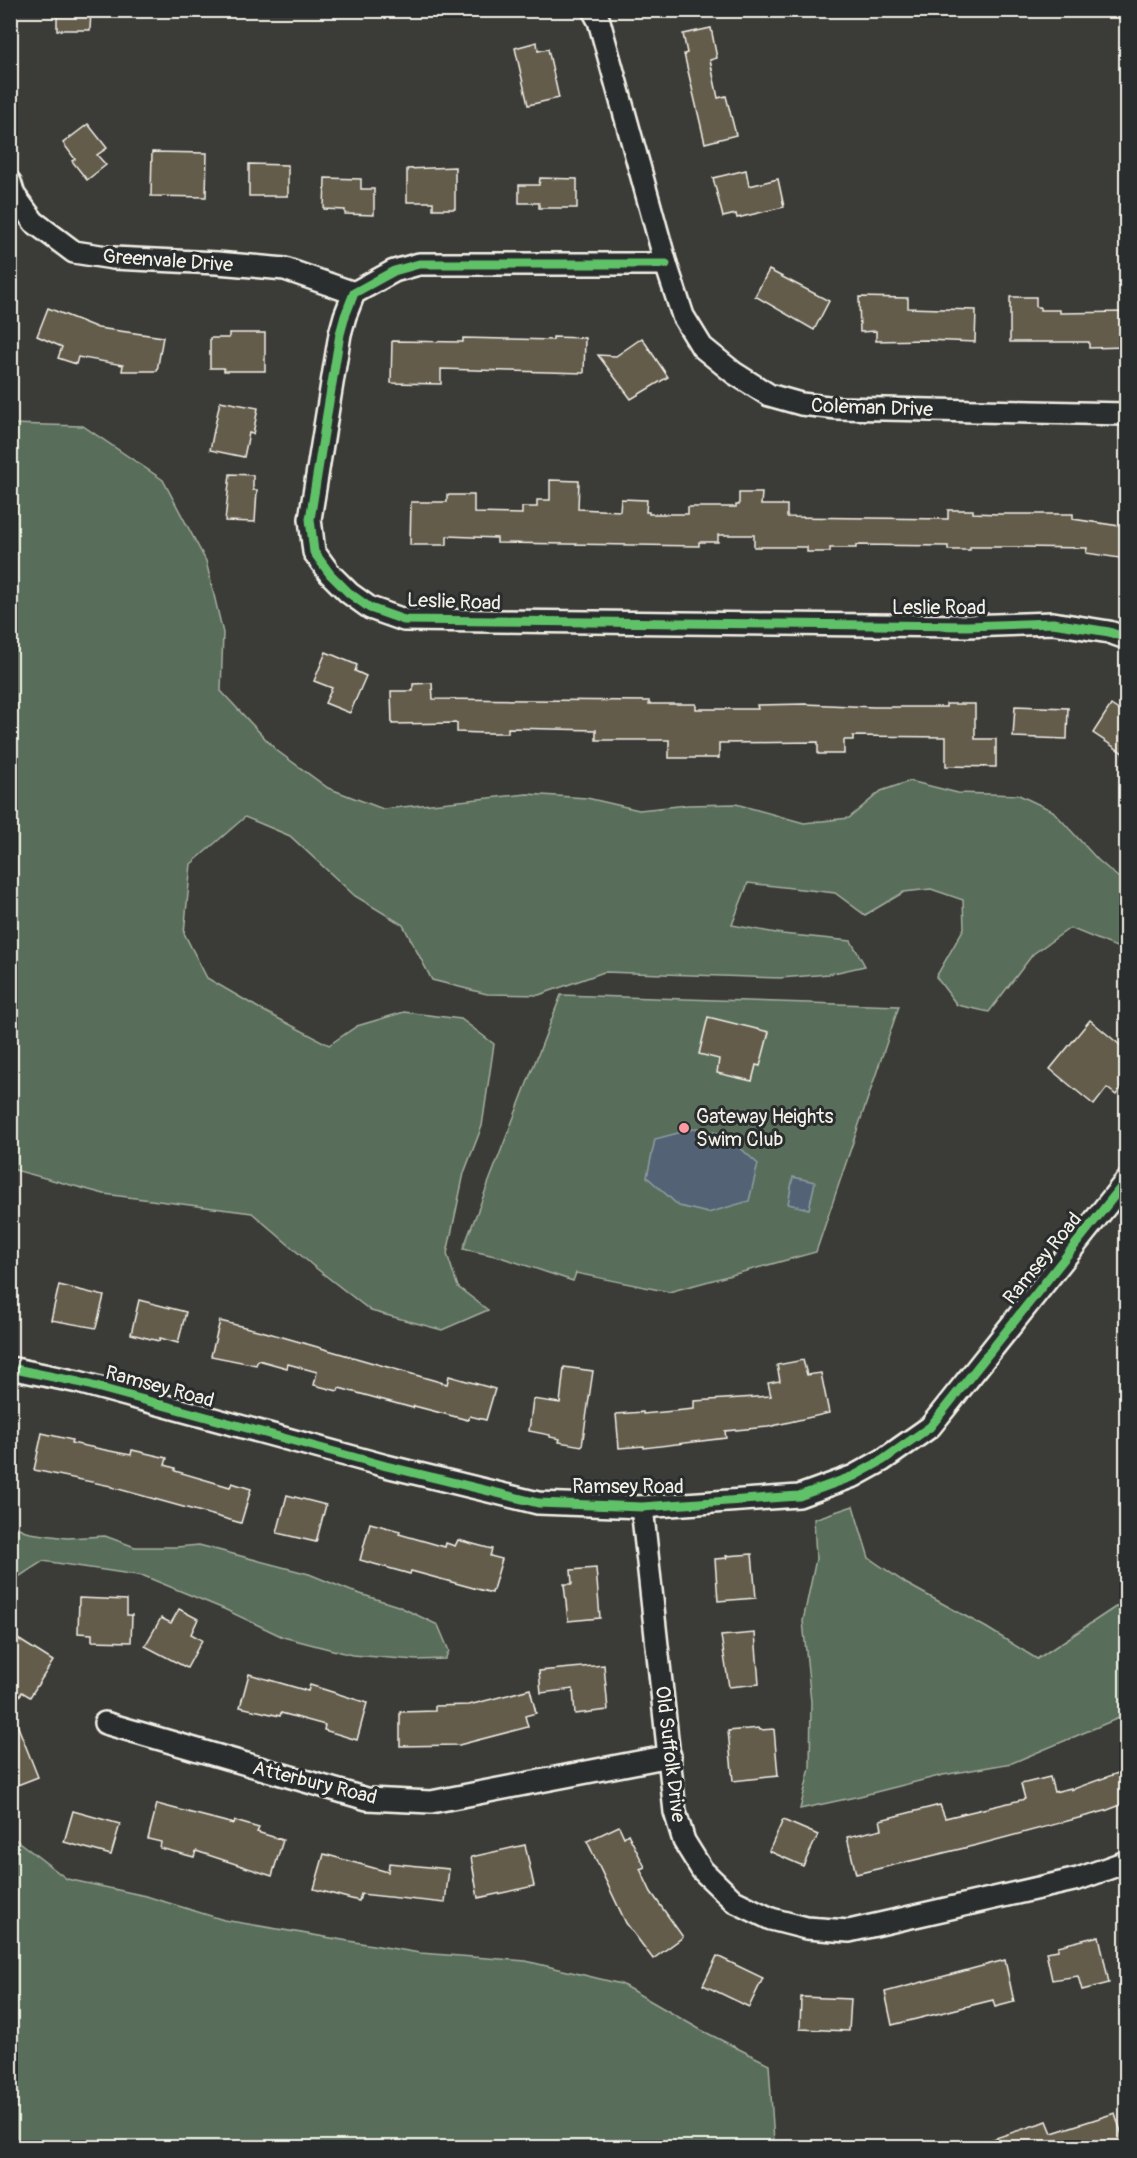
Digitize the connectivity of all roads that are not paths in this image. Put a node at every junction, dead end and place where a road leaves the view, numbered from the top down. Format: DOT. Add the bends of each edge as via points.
graph roads {
  1 [pos="593,10"];
  2 [pos="10,182"];
  3 [pos="666,264"];
  4 [pos="354,293"];
  5 [pos="1126,414"];
  6 [pos="1126,638"];
  7 [pos="1126,1181"];
  8 [pos="10,1368"];
  9 [pos="642,1507"];
  10 [pos="105,1723"];
  11 [pos="670,1756"];
  12 [pos="1126,1862"];
  1 -- 3 [label="street, Coleman Drive"];
  2 -- 4 [label="street, Greenvale Drive" via="14,195 34,222 74,252 285,269"];
  3 -- 4 [label="street" via="419,264 394,271"];
  3 -- 5 [label="street, Coleman Drive" via="683,316 702,347 769,395 837,408"];
  4 -- 6 [label="street, Leslie Road" via="340,334 310,519 314,552 349,593 370,608 404,620 955,626 1053,623"];
  7 -- 9 [label="street, Ramsey Road" via="930,1428 883,1460 799,1497"];
  8 -- 9 [label="street, Ramsey Road" via="78,1382 538,1503"];
  9 -- 11 [label="street, Old Suffolk Drive"];
  10 -- 11 [label="street, Atterbury Road" via="367,1799 431,1802"];
  11 -- 12 [label="street, Old Suffolk Drive" via="675,1812 684,1841 702,1870 734,1900 771,1919 806,1928 849,1931 1078,1879"];
}
